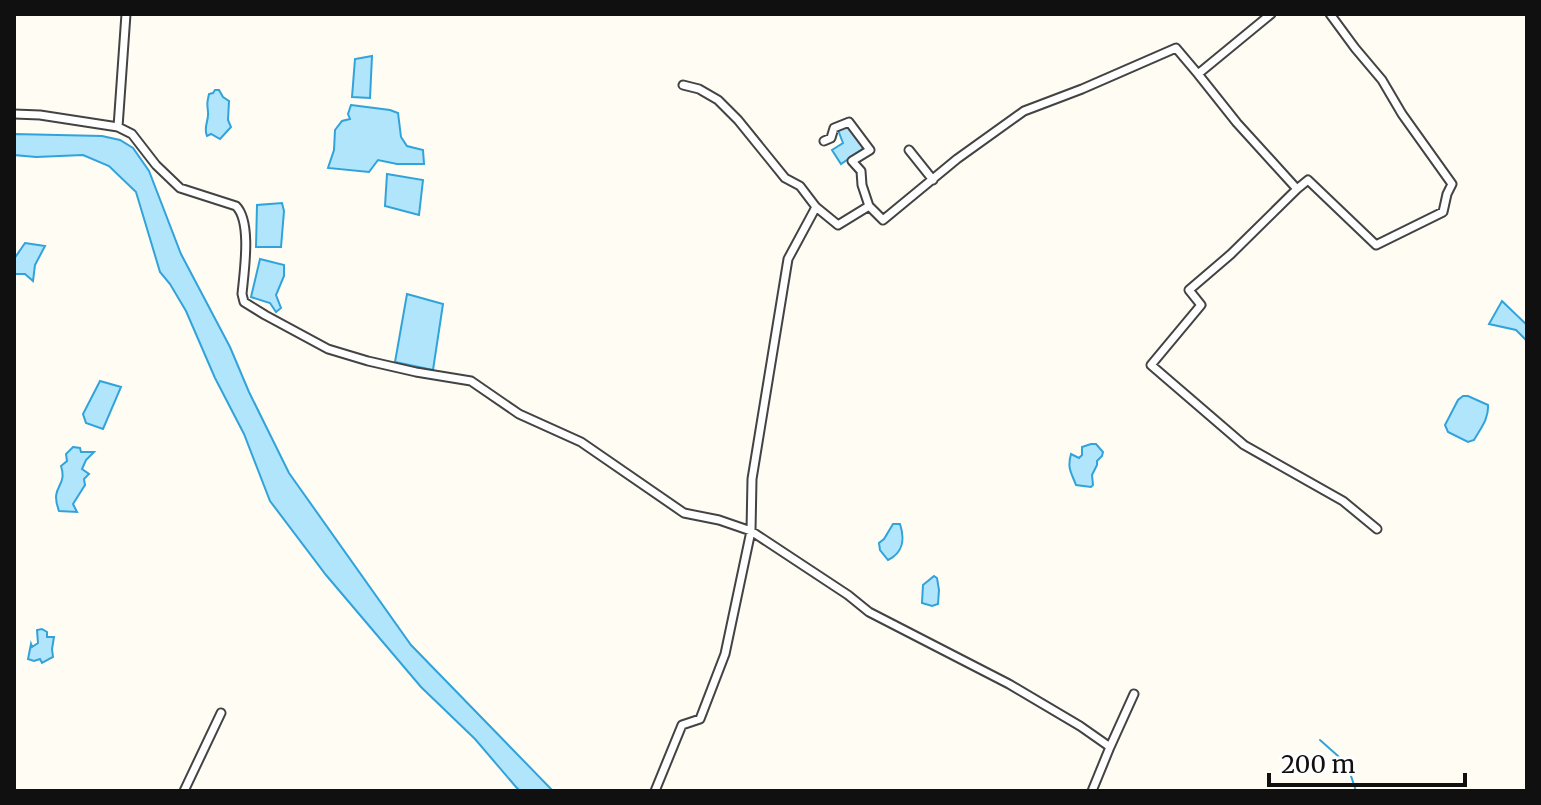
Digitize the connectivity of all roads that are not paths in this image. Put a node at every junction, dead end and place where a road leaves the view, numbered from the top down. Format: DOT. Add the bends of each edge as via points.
graph roads {
  1 [pos="126,14"];
  2 [pos="1271,14"];
  3 [pos="1330,14"];
  4 [pos="1198,74"];
  5 [pos="683,85"];
  6 [pos="14,114"];
  7 [pos="118,127"];
  8 [pos="824,141"];
  9 [pos="909,150"];
  10 [pos="933,180"];
  11 [pos="1297,189"];
  12 [pos="869,206"];
  13 [pos="816,207"];
  14 [pos="1377,529"];
  15 [pos="751,531"];
  16 [pos="1134,694"];
  17 [pos="221,713"];
  18 [pos="1110,747"];
  19 [pos="184,791"];
  20 [pos="655,791"];
  21 [pos="1092,791"];
  1 -- 7 [label="street"];
  2 -- 4 [label="street"];
  3 -- 11 [label="street" via="1452,184 1443,212 1376,245 1308,180"];
  4 -- 10 [label="street" via="1176,48 1024,111"];
  4 -- 11 [label="street"];
  5 -- 13 [label="street" via="718,100"];
  6 -- 7 [label="street"];
  7 -- 15 [label="street" via="132,134 180,188 243,213 244,302 328,349 471,381 519,414 581,442 684,513"];
  8 -- 12 [label="street" via="834,128 849,122 870,150 852,161 861,171"];
  9 -- 10 [label="street"];
  10 -- 12 [label="street" via="883,220"];
  11 -- 14 [label="street" via="1189,290 1201,305 1151,365 1244,445 1343,501"];
  12 -- 13 [label="street" via="838,225"];
  13 -- 15 [label="street" via="788,259 752,479"];
  15 -- 18 [label="street" via="869,612 1009,684"];
  15 -- 20 [label="street" via="725,654 700,719 682,725"];
  16 -- 18 [label="street"];
  17 -- 19 [label="street"];
  18 -- 21 [label="street"];
}
